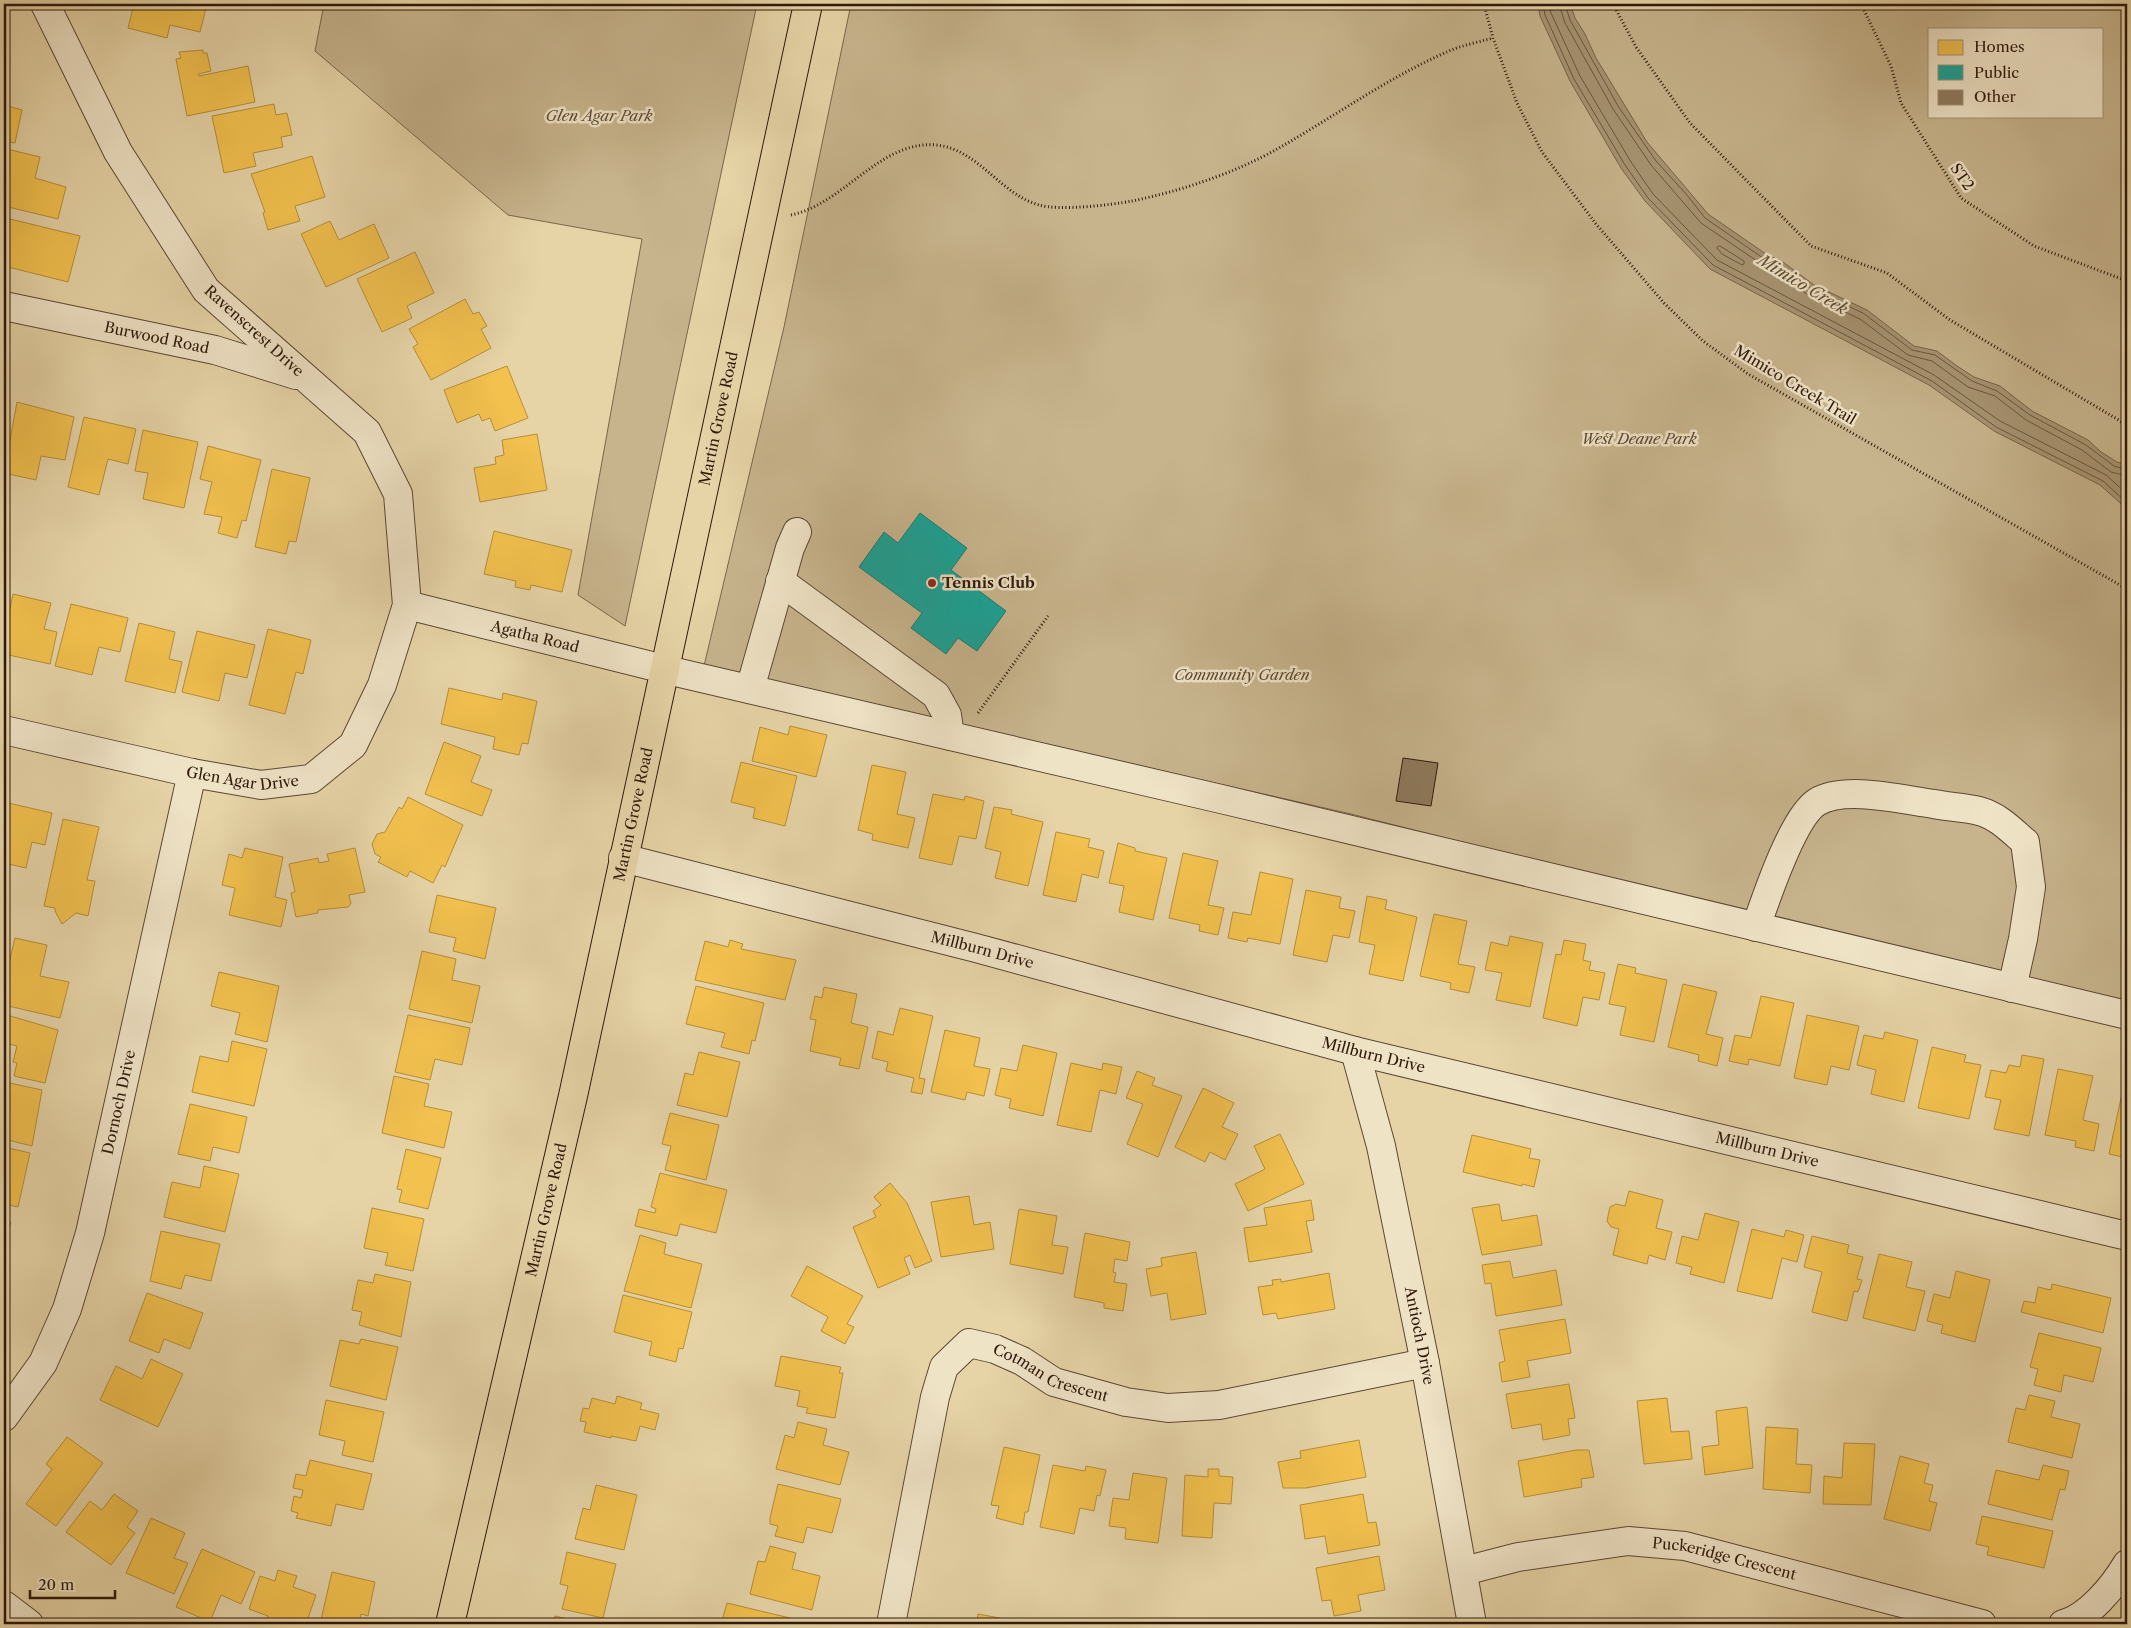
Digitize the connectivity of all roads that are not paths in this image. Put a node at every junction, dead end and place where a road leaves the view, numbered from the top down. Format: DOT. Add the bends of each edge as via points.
graph roads {
  1 [pos="45,4"];
  2 [pos="808,4"];
  3 [pos="4,306"];
  4 [pos="307,378"];
  5 [pos="797,532"];
  6 [pos="780,581"];
  7 [pos="407,605"];
  8 [pos="663,668"];
  9 [pos="750,689"];
  10 [pos="4,730"];
  11 [pos="955,737"];
  12 [pos="192,773"];
  13 [pos="624,858"];
  14 [pos="1756,927"];
  15 [pos="2012,988"];
  16 [pos="2127,1015"];
  17 [pos="1355,1051"];
  18 [pos="2127,1236"];
  19 [pos="1425,1364"];
  20 [pos="4,1417"];
  21 [pos="2127,1564"];
  22 [pos="1464,1572"];
  23 [pos="4,1605"];
  24 [pos="29,1624"];
  25 [pos="450,1624"];
  26 [pos="891,1624"];
  27 [pos="1472,1624"];
  28 [pos="1978,1624"];
  29 [pos="2063,1624"];
  1 -- 4 [label="street, Ravenscrest Drive" via="118,152 206,290"];
  2 -- 8 [label="main road, Martin Grove Road"];
  3 -- 4 [label="street, Burwood Road" via="215,350"];
  4 -- 7 [label="street, Ravenscrest Drive" via="367,432 398,494"];
  5 -- 6 [label="street"];
  6 -- 9 [label="street"];
  6 -- 11 [label="street" via="936,695"];
  7 -- 8 [label="street, Agatha Road"];
  7 -- 12 [label="street, Glen Agar Drive" via="382,685 353,745 311,779 260,785"];
  8 -- 9 [label="street, Agatha Road"];
  8 -- 13 [label="main road, Martin Grove Road"];
  9 -- 11 [label="street, Agatha Road"];
  10 -- 12 [label="street, Glen Agar Drive"];
  11 -- 14 [label="street, Agatha Road"];
  12 -- 20 [label="street, Dornoch Drive" via="90,1233 67,1309 43,1363"];
  13 -- 17 [label="street, Millburn Drive" via="976,948"];
  13 -- 25 [label="main road, Martin Grove Road" via="573,1096"];
  14 -- 15 [label="street, Agatha Road"];
  14 -- 15 [label="street" via="1777,867 1792,836 1817,802 1835,796 1865,795 1980,811 2004,822 2026,842 2031,887"];
  15 -- 16 [label="street, Agatha Road"];
  17 -- 18 [label="street, Millburn Drive"];
  17 -- 19 [label="street, Antioch Drive" via="1381,1146"];
  19 -- 22 [label="street, Antioch Drive"];
  19 -- 26 [label="street, Cotman Crescent" via="1219,1405 1168,1408 1126,1402 1054,1382 1022,1361 995,1349 969,1343 944,1367 935,1397"];
  21 -- 29 [label="street" via="2119,1578 2087,1613"];
  22 -- 27 [label="street, Antioch Drive"];
  22 -- 28 [label="street, Puckeridge Crescent" via="1518,1557 1628,1540 1685,1546"];
  23 -- 24 [label="street"];
}
